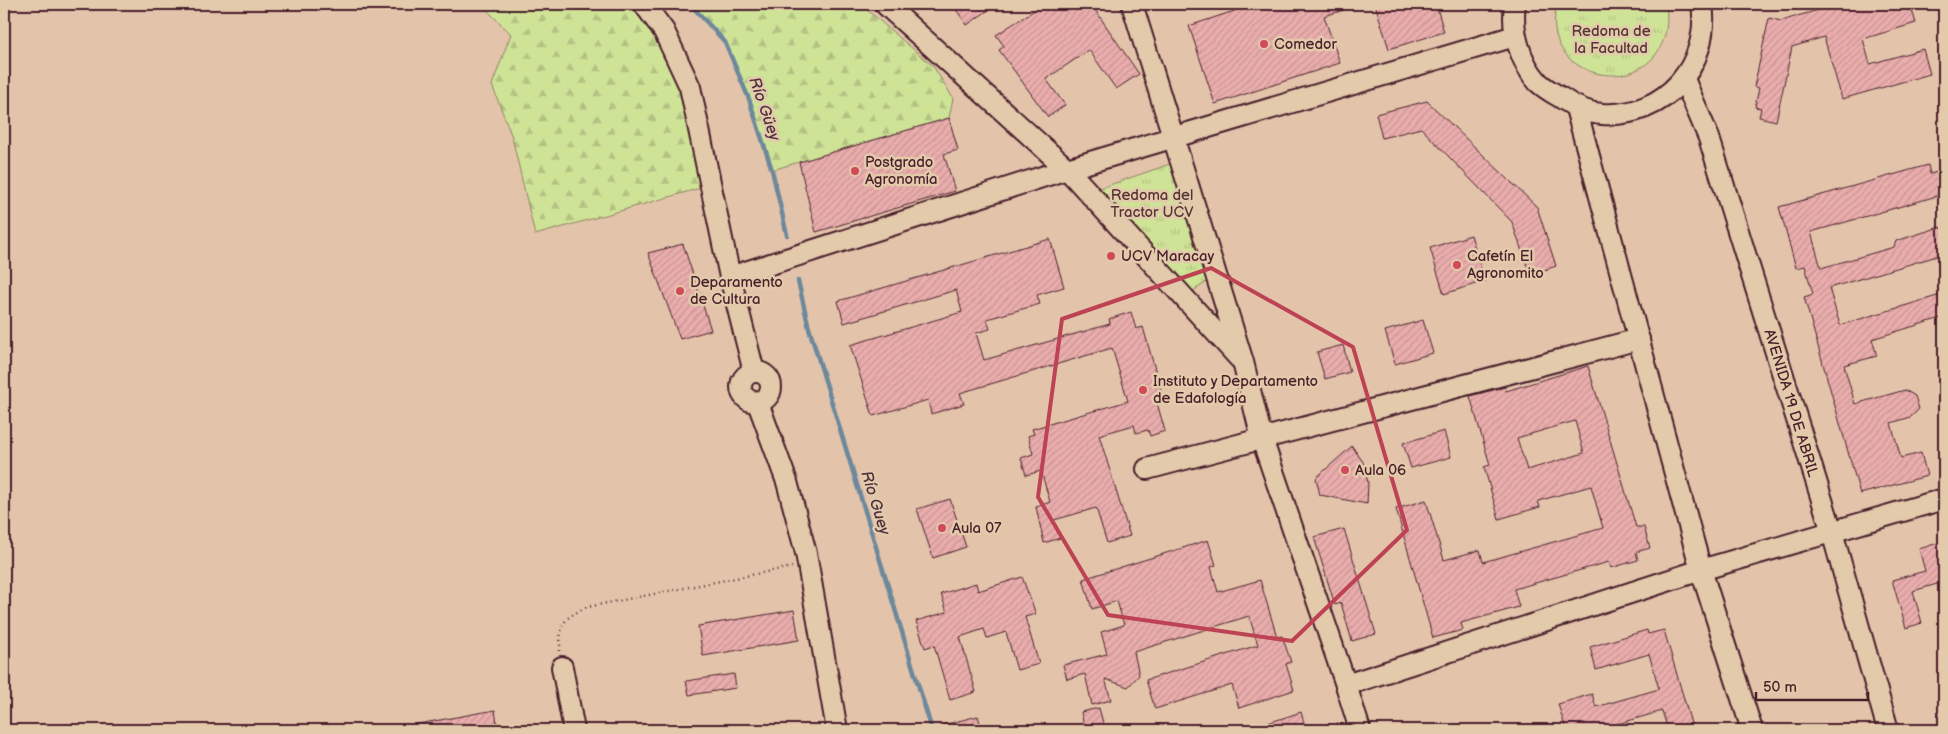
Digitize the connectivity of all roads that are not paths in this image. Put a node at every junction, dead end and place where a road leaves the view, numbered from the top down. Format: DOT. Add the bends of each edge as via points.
graph roads {
  1 [pos="644,4"];
  2 [pos="885,4"];
  3 [pos="1132,4"];
  4 [pos="1515,4"];
  5 [pos="1702,4"];
  6 [pos="1515,36"];
  7 [pos="1684,78"];
  8 [pos="1576,108"];
  9 [pos="1173,138"];
  10 [pos="1067,169"];
  11 [pos="730,277"];
  12 [pos="1639,339"];
  13 [pos="1243,362"];
  14 [pos="1262,440"];
  15 [pos="1147,469"];
  16 [pos="1944,499"];
  17 [pos="1832,532"];
  18 [pos="1701,570"];
  19 [pos="562,667"];
  20 [pos="1346,685"];
  21 [pos="574,730"];
  22 [pos="838,730"];
  23 [pos="1360,730"];
  24 [pos="1752,730"];
  25 [pos="1888,730"];
  1 -- 11 [label="lane" via="664,31 690,87"];
  2 -- 10 [label="lane"];
  3 -- 9 [label="lane"];
  4 -- 6 [label="lane"];
  5 -- 7 [label="lane" via="1705,23 1702,43"];
  6 -- 8 [label="lane" via="1520,53 1538,82"];
  6 -- 9 [label="lane"];
  7 -- 8 [label="lane" via="1655,103 1628,113 1601,114"];
  7 -- 17 [label="lane, AVENIDA 19 DE ABRIL" via="1709,138"];
  8 -- 12 [label="lane"];
  9 -- 10 [label="lane"];
  9 -- 13 [label="lane"];
  10 -- 11 [label="lane"];
  10 -- 13 [label="lane"];
  11 -- 22 [label="lane" via="754,372 744,377 740,389 746,399 758,402 787,482 808,564"];
  12 -- 14 [label="lane"];
  12 -- 18 [label="lane"];
  13 -- 14 [label="lane"];
  14 -- 15 [label="lane"];
  14 -- 20 [label="lane"];
  16 -- 17 [label="lane"];
  17 -- 18 [label="lane"];
  17 -- 25 [label="lane, AVENIDA 19 DE ABRIL"];
  18 -- 20 [label="lane"];
  18 -- 24 [label="lane"];
  19 -- 21 [label="lane"];
  20 -- 23 [label="lane"];
}
